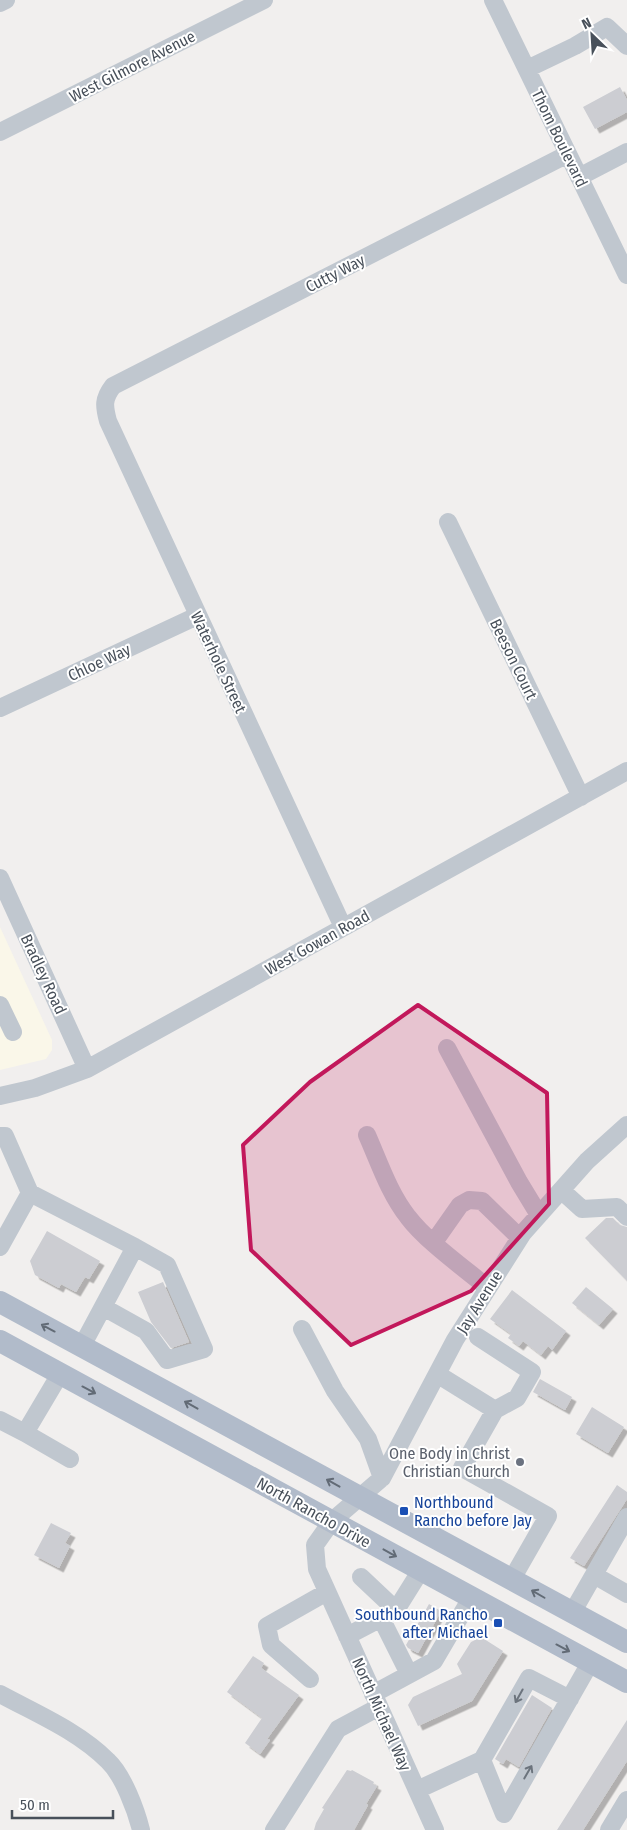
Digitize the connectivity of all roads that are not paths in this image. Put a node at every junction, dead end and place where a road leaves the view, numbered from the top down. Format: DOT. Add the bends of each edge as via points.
graph roads {
  1 [pos="6,0"];
  2 [pos="264,0"];
  3 [pos="493,0"];
  4 [pos="0,3"];
  5 [pos="627,46"];
  6 [pos="527,70"];
  7 [pos="0,132"];
  8 [pos="627,152"];
  9 [pos="568,154"];
  10 [pos="579,177"];
  11 [pos="627,275"];
  12 [pos="106,395"];
  13 [pos="448,522"];
  14 [pos="198,616"];
  15 [pos="0,708"];
  16 [pos="627,771"];
  17 [pos="581,796"];
  18 [pos="0,878"];
  19 [pos="343,927"];
  20 [pos="0,1005"];
  21 [pos="13,1032"];
  22 [pos="447,1048"];
  23 [pos="87,1069"];
  24 [pos="0,1096"];
  25 [pos="627,1125"];
  26 [pos="367,1135"];
  27 [pos="0,1136"];
  28 [pos="561,1190"];
  29 [pos="30,1193"];
  30 [pos="539,1215"];
  31 [pos="627,1217"];
  32 [pos="520,1238"];
  33 [pos="434,1242"];
  34 [pos="0,1247"];
  35 [pos="135,1247"];
  36 [pos="488,1288"];
  37 [pos="0,1302"];
  38 [pos="103,1307"];
  39 [pos="302,1329"];
  40 [pos="478,1337"];
  41 [pos="0,1341"];
  42 [pos="82,1346"];
  43 [pos="60,1374"];
  44 [pos="437,1374"];
  45 [pos="495,1410"];
  46 [pos="0,1420"];
  47 [pos="25,1433"];
  48 [pos="70,1459"];
  49 [pos="382,1478"];
  50 [pos="359,1497"];
  51 [pos="627,1517"];
  52 [pos="332,1521"];
  53 [pos="421,1570"];
  54 [pos="594,1575"];
  55 [pos="361,1577"];
  56 [pos="512,1579"];
  57 [pos="327,1592"];
  58 [pos="627,1594"];
  59 [pos="471,1598"];
  60 [pos="396,1610"];
  61 [pos="572,1613"];
  62 [pos="381,1618"];
  63 [pos="347,1636"];
  64 [pos="627,1642"];
  65 [pos="590,1663"];
  66 [pos="409,1674"];
  67 [pos="310,1678"];
  68 [pos="627,1682"];
  69 [pos="0,1694"];
  70 [pos="570,1699"];
  71 [pos="376,1701"];
  72 [pos="482,1760"];
  73 [pos="417,1790"];
  74 [pos="627,1800"];
  75 [pos="141,1830"];
  76 [pos="274,1830"];
  77 [pos="435,1830"];
  78 [pos="609,1830"];
  1 -- 4 [label="street"];
  2 -- 7 [label="street, West Gilmore Avenue"];
  3 -- 6 [label="street, Thom Boulevard"];
  5 -- 6 [label="street" via="607,27"];
  6 -- 9 [label="street, Thom Boulevard"];
  8 -- 10 [label="street"];
  9 -- 10 [label="street, Thom Boulevard"];
  9 -- 12 [label="street, Cutty Way" via="113,386"];
  10 -- 11 [label="street, Thom Boulevard"];
  12 -- 14 [label="street, Waterhole Street" via="108,421"];
  13 -- 17 [label="street, Beeson Court"];
  14 -- 15 [label="street, Chloe Way"];
  14 -- 19 [label="street, Waterhole Street"];
  16 -- 17 [label="street, West Gowan Road"];
  17 -- 19 [label="street, West Gowan Road"];
  18 -- 23 [label="street, Bradley Road"];
  19 -- 23 [label="street, West Gowan Road"];
  20 -- 21 [label="street"];
  22 -- 30 [label="street"];
  23 -- 24 [label="street, West Gowan Road" via="35,1088"];
  25 -- 28 [label="street, Jay Avenue"];
  26 -- 33 [label="street" via="393,1194 408,1218"];
  27 -- 29 [label="street" via="5,1136"];
  28 -- 30 [label="street, Jay Avenue"];
  28 -- 31 [label="street" via="582,1209 617,1207"];
  29 -- 34 [label="street"];
  29 -- 35 [label="street"];
  30 -- 32 [label="street, Jay Avenue"];
  32 -- 33 [label="street" via="482,1201 469,1200 460,1205"];
  32 -- 36 [label="street, Jay Avenue"];
  33 -- 36 [label="street"];
  35 -- 38 [label="street"];
  35 -- 38 [label="street" via="167,1265 204,1349 168,1360 146,1330"];
  36 -- 44 [label="street, Jay Avenue"];
  42 -- 37 [label="main road, one-way"];
  38 -- 42 [label="street"];
  39 -- 49 [label="street" via="336,1391 368,1439"];
  40 -- 45 [label="street" via="532,1372 517,1398"];
  41 -- 43 [label="main road, North Rancho Drive"];
  50 -- 42 [label="main road, one-way"];
  43 -- 47 [label="street"];
  43 -- 52 [label="main road, North Rancho Drive, one-way"];
  44 -- 45 [label="street"];
  44 -- 49 [label="street, Jay Avenue"];
  45 -- 56 [label="street" via="462,1468 548,1516"];
  46 -- 47 [label="street"];
  47 -- 48 [label="street"];
  49 -- 50 [label="street, Jay Avenue"];
  50 -- 52 [label="street, North Michael Way"];
  50 -- 56 [label="main road"];
  51 -- 54 [label="street"];
  52 -- 53 [label="main road, North Rancho Drive, one-way"];
  52 -- 57 [label="street, North Michael Way" via="315,1545 317,1569"];
  53 -- 59 [label="main road, North Rancho Drive"];
  53 -- 60 [label="street"];
  54 -- 58 [label="street"];
  54 -- 61 [label="street"];
  55 -- 60 [label="street"];
  61 -- 56 [label="main road, one-way"];
  57 -- 63 [label="street, North Michael Way"];
  57 -- 67 [label="street" via="267,1626 271,1645"];
  59 -- 65 [label="main road, North Rancho Drive, one-way"];
  59 -- 66 [label="street" via="434,1661"];
  60 -- 62 [label="street"];
  61 -- 64 [label="main road"];
  62 -- 63 [label="street"];
  62 -- 66 [label="street"];
  63 -- 71 [label="street, North Michael Way"];
  65 -- 68 [label="main road, North Rancho Drive"];
  65 -- 70 [label="street"];
  66 -- 71 [label="street"];
  69 -- 75 [label="street" via="82,1738 110,1762 122,1781"];
  70 -- 72 [label="street, one-way" via="529,1678"];
  72 -- 70 [label="street, one-way" via="504,1814"];
  71 -- 73 [label="street, North Michael Way"];
  71 -- 76 [label="street" via="338,1729"];
  72 -- 73 [label="street"];
  73 -- 77 [label="street, North Michael Way"];
  74 -- 78 [label="street"];
}
